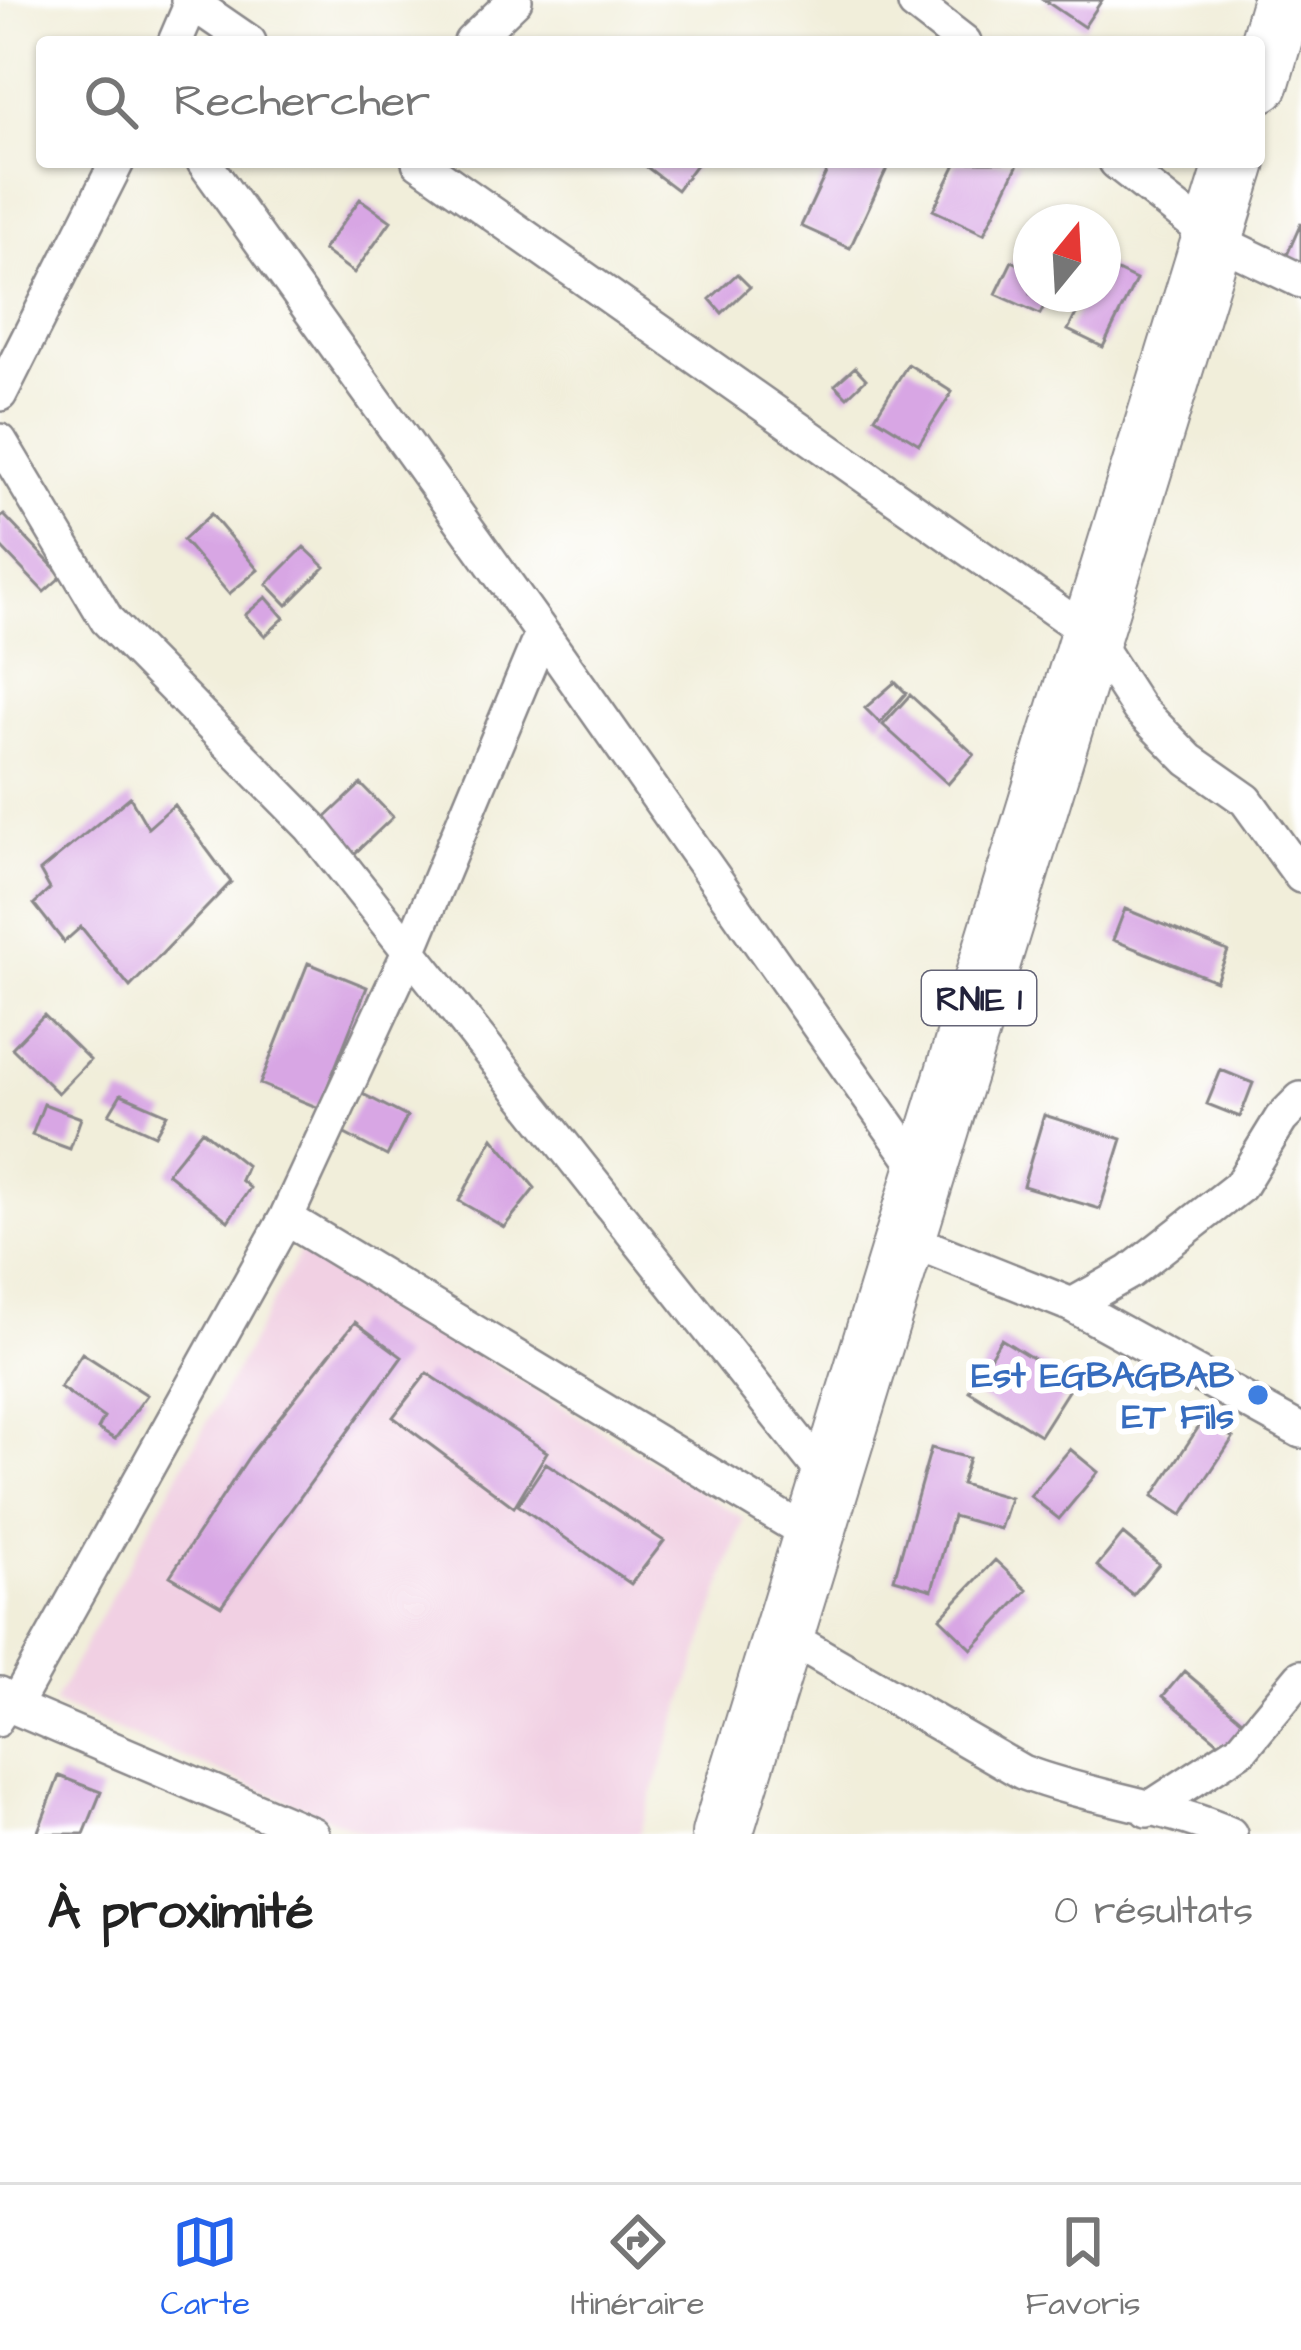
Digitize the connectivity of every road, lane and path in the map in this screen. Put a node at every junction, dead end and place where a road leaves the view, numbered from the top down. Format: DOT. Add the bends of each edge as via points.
graph roads {
  1 [pos="515,0"];
  2 [pos="1283,0"];
  3 [pos="191,1"];
  4 [pos="916,4"];
  5 [pos="177,36"];
  6 [pos="240,36"];
  7 [pos="477,36"];
  8 [pos="956,36"];
  9 [pos="1265,62"];
  10 [pos="114,168"];
  11 [pos="207,168"];
  12 [pos="428,168"];
  13 [pos="1124,168"];
  14 [pos="1234,168"];
  15 [pos="1214,239"];
  16 [pos="1301,281"];
  17 [pos="0,394"];
  18 [pos="0,441"];
  19 [pos="542,633"];
  20 [pos="1091,634"];
  21 [pos="1301,876"];
  22 [pos="409,952"];
  23 [pos="1301,1099"];
  24 [pos="924,1176"];
  25 [pos="286,1218"];
  26 [pos="907,1239"];
  27 [pos="1072,1305"];
  28 [pos="1301,1432"];
  29 [pos="824,1511"];
  30 [pos="785,1635"];
  31 [pos="1301,1677"];
  32 [pos="3,1707"];
  33 [pos="1147,1810"];
  34 [pos="312,1834"];
  35 [pos="722,1834"];
  36 [pos="1231,1834"];
  1 -- 7 [label="street"];
  2 -- 9 [label="highway"];
  3 -- 5 [label="street"];
  3 -- 6 [label="street"];
  4 -- 8 [label="street"];
  10 -- 17 [label="street"];
  11 -- 19 [label="street"];
  12 -- 20 [label="street"];
  13 -- 15 [label="street"];
  14 -- 15 [label="highway, RNIE 1"];
  15 -- 16 [label="street"];
  15 -- 20 [label="highway, RNIE 1"];
  18 -- 22 [label="street" via="107,620 310,827"];
  19 -- 22 [label="street"];
  19 -- 24 [label="street"];
  20 -- 21 [label="street" via="1139,709 1189,760 1246,800"];
  20 -- 24 [label="highway, RNIE 1"];
  22 -- 25 [label="street"];
  22 -- 29 [label="street"];
  23 -- 27 [label="street" via="1240,1186 1130,1272"];
  24 -- 26 [label="highway, RNIE 1"];
  25 -- 29 [label="street"];
  25 -- 32 [label="street"];
  26 -- 27 [label="street"];
  26 -- 29 [label="highway, RNIE 1"];
  27 -- 28 [label="street"];
  29 -- 30 [label="highway, RNIE 1"];
  30 -- 33 [label="street" via="1022,1772"];
  30 -- 35 [label="highway, RNIE 1"];
  31 -- 33 [label="street" via="1242,1748"];
  32 -- 34 [label="street"];
  33 -- 36 [label="street"];
}
